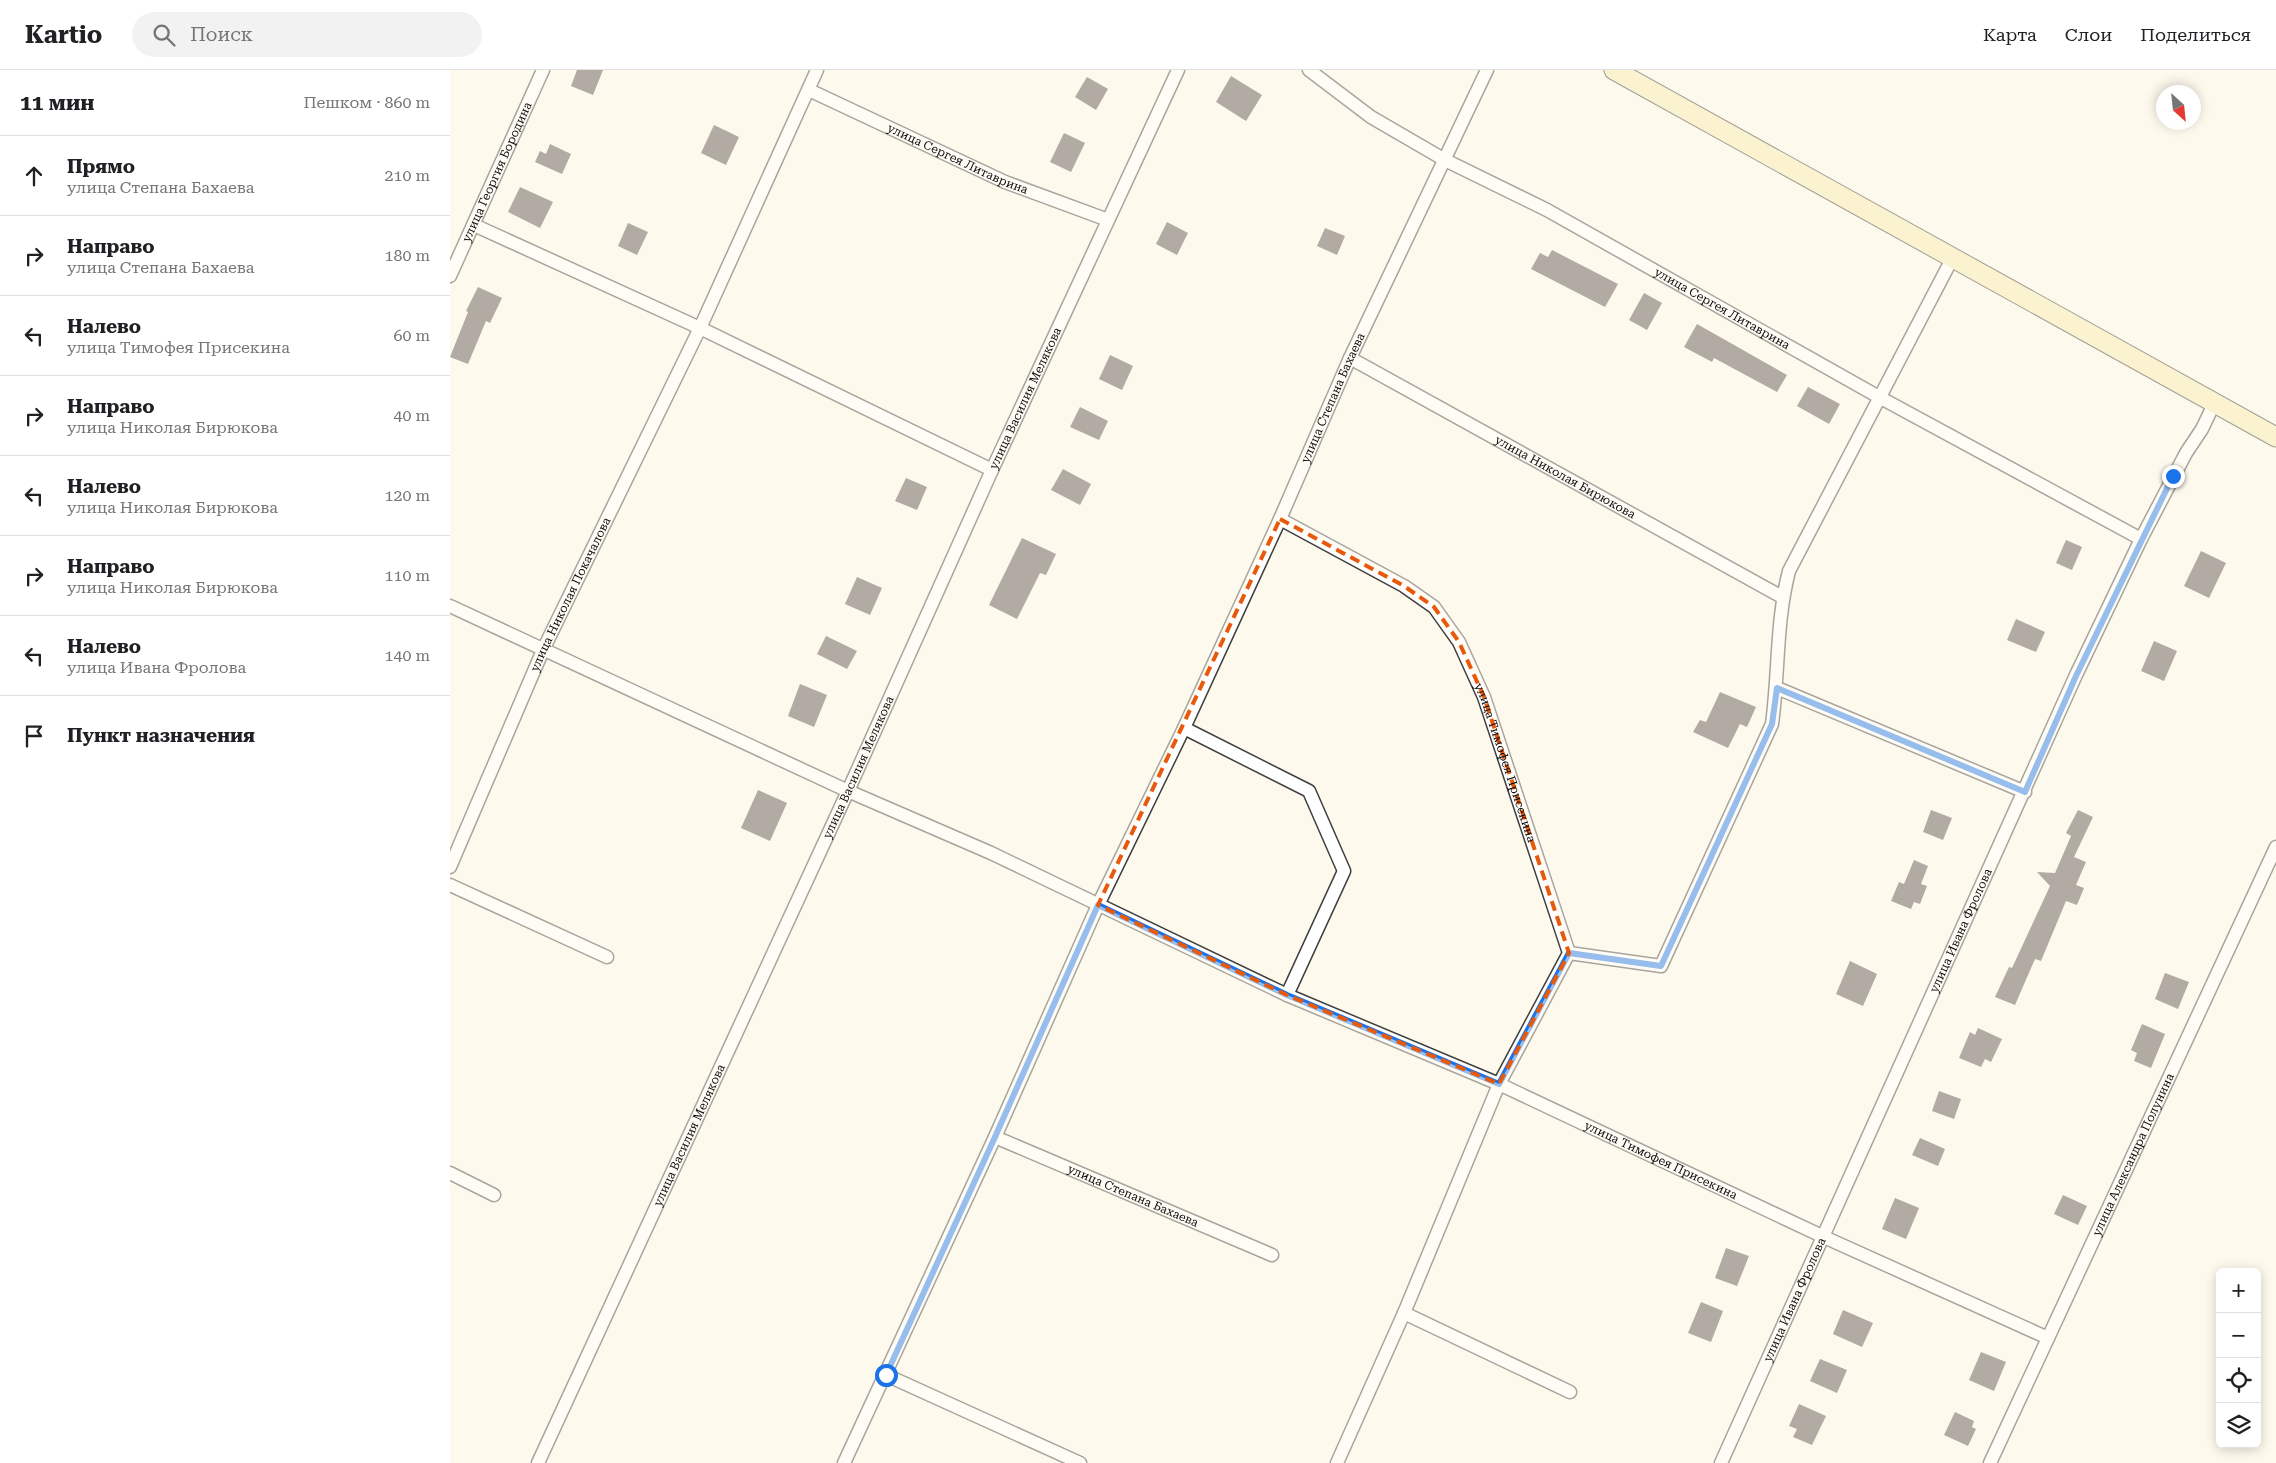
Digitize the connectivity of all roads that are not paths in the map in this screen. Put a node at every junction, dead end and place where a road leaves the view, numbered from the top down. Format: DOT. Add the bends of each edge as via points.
graph roads {
  1 [pos="543,70"];
  2 [pos="817,70"];
  3 [pos="1178,70"];
  4 [pos="1309,70"];
  5 [pos="1488,70"];
  6 [pos="1614,70"];
  7 [pos="809,90"];
  8 [pos="1445,160"];
  9 [pos="1108,220"];
  10 [pos="474,225"];
  11 [pos="1953,257"];
  12 [pos="450,276"];
  13 [pos="700,328"];
  14 [pos="1350,358"];
  15 [pos="1879,398"];
  16 [pos="2214,404"];
  17 [pos="2276,438"];
  18 [pos="992,470"];
  19 [pos="1280,519"];
  20 [pos="2141,539"];
  21 [pos="1782,597"];
  22 [pos="450,606"];
  23 [pos="543,650"];
  24 [pos="1777,688"];
  25 [pos="1184,728"];
  26 [pos="848,791"];
  27 [pos="2025,792"];
  28 [pos="2276,848"];
  29 [pos="450,868"];
  30 [pos="450,885"];
  31 [pos="1098,905"];
  32 [pos="1569,953"];
  33 [pos="607,957"];
  34 [pos="1287,995"];
  35 [pos="1499,1084"];
  36 [pos="995,1137"];
  37 [pos="450,1173"];
  38 [pos="494,1195"];
  39 [pos="1824,1237"];
  40 [pos="1272,1255"];
  41 [pos="1404,1313"];
  42 [pos="2048,1338"];
  43 [pos="886,1375"];
  44 [pos="1570,1392"];
  45 [pos="538,1463"];
  46 [pos="844,1463"];
  47 [pos="1080,1463"];
  48 [pos="1337,1463"];
  49 [pos="1721,1463"];
  50 [pos="1990,1463"];
  1 -- 10 [label="street, улица Георгия Бородина"];
  2 -- 7 [label="street"];
  3 -- 9 [label="street, улица Василия Мелякова"];
  4 -- 8 [label="street, улица Сергея Литаврина" via="1371,117"];
  5 -- 8 [label="street, улица Степана Бахаева"];
  6 -- 11 [label="main road"];
  7 -- 9 [label="street, улица Сергея Литаврина" via="1005,182"];
  7 -- 13 [label="street"];
  8 -- 14 [label="street, улица Степана Бахаева"];
  8 -- 15 [label="street, улица Сергея Литаврина" via="1547,210"];
  9 -- 18 [label="street, улица Василия Мелякова"];
  10 -- 12 [label="street, улица Георгия Бородина"];
  10 -- 13 [label="street"];
  11 -- 15 [label="street"];
  11 -- 16 [label="main road"];
  13 -- 18 [label="street"];
  13 -- 23 [label="street, улица Николая Покачалова"];
  14 -- 19 [label="street, улица Степана Бахаева"];
  14 -- 21 [label="street, улица Николая Бирюкова"];
  15 -- 20 [label="street, улица Сергея Литаврина"];
  15 -- 21 [label="street" via="1789,571"];
  16 -- 17 [label="main road"];
  16 -- 20 [label="street, улица Ивана Фролова"];
  18 -- 26 [label="street, улица Василия Мелякова"];
  19 -- 25 [label="street, улица Степана Бахаева"];
  19 -- 32 [label="street, улица Тимофея Присекина" via="1404,586 1434,607 1459,642 1484,697"];
  20 -- 27 [label="street, улица Ивана Фролова"];
  21 -- 24 [label="street" via="1776,648"];
  22 -- 23 [label="street"];
  23 -- 26 [label="street"];
  23 -- 29 [label="street, улица Николая Покачалова"];
  24 -- 27 [label="street"];
  24 -- 32 [label="street" via="1772,724 1661,966"];
  25 -- 31 [label="street, улица Степана Бахаева"];
  25 -- 34 [label="street" via="1309,791 1344,871"];
  26 -- 31 [label="street" via="991,853"];
  26 -- 45 [label="street, улица Василия Мелякова"];
  27 -- 39 [label="street, улица Ивана Фролова"];
  28 -- 42 [label="street, улица Александра Полунина"];
  30 -- 33 [label="street"];
  31 -- 34 [label="street"];
  31 -- 36 [label="street, улица Степана Бахаева"];
  32 -- 35 [label="street"];
  34 -- 35 [label="street"];
  35 -- 39 [label="street, улица Тимофея Присекина"];
  35 -- 41 [label="street"];
  36 -- 40 [label="street, улица Степана Бахаева"];
  36 -- 43 [label="street, улица Степана Бахаева"];
  37 -- 38 [label="street"];
  39 -- 42 [label="street, улица Тимофея Присекина"];
  39 -- 49 [label="street, улица Ивана Фролова"];
  41 -- 44 [label="street"];
  41 -- 48 [label="street"];
  42 -- 50 [label="street, улица Александра Полунина"];
  43 -- 46 [label="street, улица Степана Бахаева"];
  43 -- 47 [label="street"];
}
